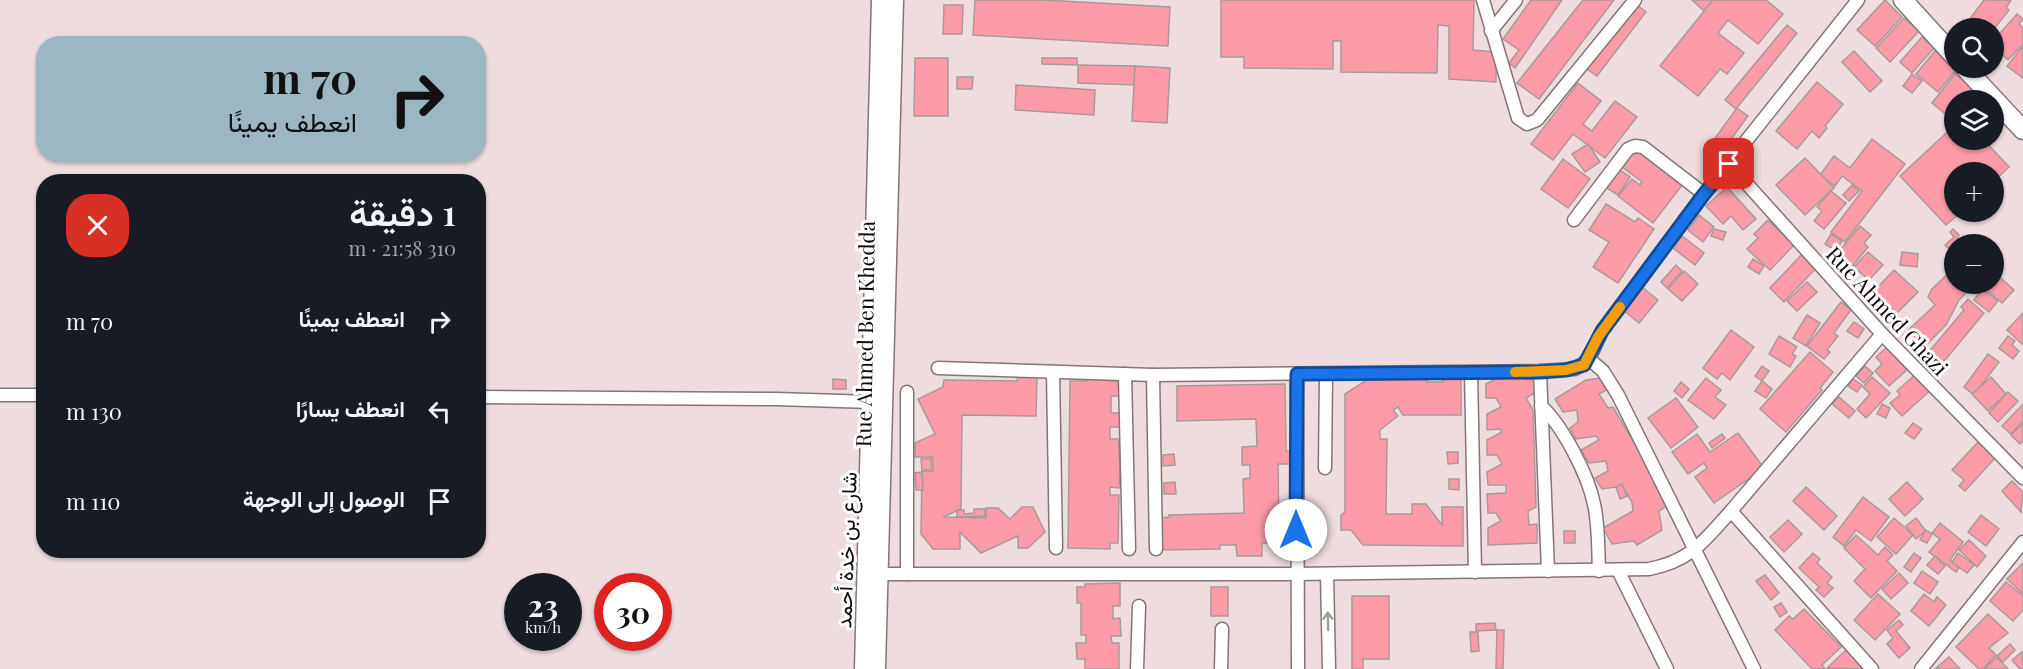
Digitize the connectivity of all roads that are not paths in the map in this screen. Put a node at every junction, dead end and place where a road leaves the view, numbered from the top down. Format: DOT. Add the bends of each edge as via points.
graph roads {
  1 [pos="881,0"];
  2 [pos="894,0"];
  3 [pos="1483,0"];
  4 [pos="1516,0"];
  5 [pos="1635,0"];
  6 [pos="1858,0"];
  7 [pos="1903,0"];
  8 [pos="1491,31"];
  9 [pos="1944,45"];
  10 [pos="1974,78"];
  11 [pos="2023,130"];
  12 [pos="1729,164"];
  13 [pos="1704,194"];
  14 [pos="1574,220"];
  15 [pos="1882,334"];
  16 [pos="1589,358"];
  17 [pos="938,368"];
  18 [pos="1053,372"];
  19 [pos="1471,372"];
  20 [pos="1540,372"];
  21 [pos="1125,374"];
  22 [pos="1297,374"];
  23 [pos="1326,374"];
  24 [pos="1153,375"];
  25 [pos="907,392"];
  26 [pos="0,395"];
  27 [pos="36,395"];
  28 [pos="486,397"];
  29 [pos="872,402"];
  30 [pos="1541,406"];
  31 [pos="1325,468"];
  32 [pos="2023,478"];
  33 [pos="1731,511"];
  34 [pos="2023,542"];
  35 [pos="1056,548"];
  36 [pos="1128,549"];
  37 [pos="1156,549"];
  38 [pos="1695,552"];
  39 [pos="1618,570"];
  40 [pos="1548,571"];
  41 [pos="1599,571"];
  42 [pos="1475,572"];
  43 [pos="879,574"];
  44 [pos="907,574"];
  45 [pos="1296,574"];
  46 [pos="1327,574"];
  47 [pos="1139,606"];
  48 [pos="1222,629"];
  49 [pos="864,669"];
  50 [pos="876,669"];
  51 [pos="1137,669"];
  52 [pos="1221,669"];
  53 [pos="1298,669"];
  54 [pos="1329,669"];
  55 [pos="1667,669"];
  56 [pos="1754,669"];
  57 [pos="1872,669"];
  58 [pos="1921,669"];
  1 -- 29 [label="main road, شارع بن خدة أحمد"];
  2 -- 43 [label="main road, Rue Ahmed Ben Khedda"];
  3 -- 8 [label="street"];
  4 -- 8 [label="street"];
  5 -- 8 [label="street" via="1533,123 1518,118"];
  6 -- 12 [label="street"];
  7 -- 9 [label="main road"];
  10 -- 11 [label="main road"];
  12 -- 13 [label="street"];
  12 -- 15 [label="street, Rue Ahmed Ghazi"];
  13 -- 14 [label="street" via="1643,147 1635,146 1628,149"];
  13 -- 16 [label="street" via="1602,331"];
  15 -- 32 [label="street, Rue Ahmed Ghazi"];
  15 -- 33 [label="street"];
  16 -- 20 [label="street" via="1575,369"];
  16 -- 38 [label="street" via="1618,395"];
  17 -- 18 [label="street"];
  18 -- 21 [label="street"];
  18 -- 35 [label="street"];
  19 -- 20 [label="street"];
  19 -- 23 [label="street"];
  19 -- 42 [label="street"];
  20 -- 30 [label="street"];
  21 -- 24 [label="street"];
  21 -- 36 [label="street"];
  22 -- 23 [label="street"];
  22 -- 24 [label="street"];
  22 -- 45 [label="street"];
  23 -- 31 [label="street"];
  24 -- 37 [label="street"];
  25 -- 44 [label="street"];
  26 -- 27 [label="street"];
  28 -- 29 [label="street"];
  29 -- 49 [label="main road, شارع بن خدة أحمد"];
  30 -- 40 [label="street"];
  30 -- 41 [label="street" via="1558,424 1591,494 1596,512"];
  33 -- 38 [label="street"];
  33 -- 57 [label="street"];
  34 -- 58 [label="street"];
  38 -- 39 [label="street" via="1661,567"];
  38 -- 56 [label="street"];
  39 -- 41 [label="street"];
  39 -- 55 [label="street"];
  40 -- 41 [label="street"];
  40 -- 42 [label="street"];
  42 -- 46 [label="street"];
  43 -- 44 [label="street"];
  43 -- 50 [label="main road, Rue Ahmed Ben Khedda"];
  44 -- 45 [label="street"];
  45 -- 46 [label="street"];
  45 -- 53 [label="street"];
  54 -- 46 [label="street, one-way"];
  47 -- 51 [label="street"];
  48 -- 52 [label="street"];
}
